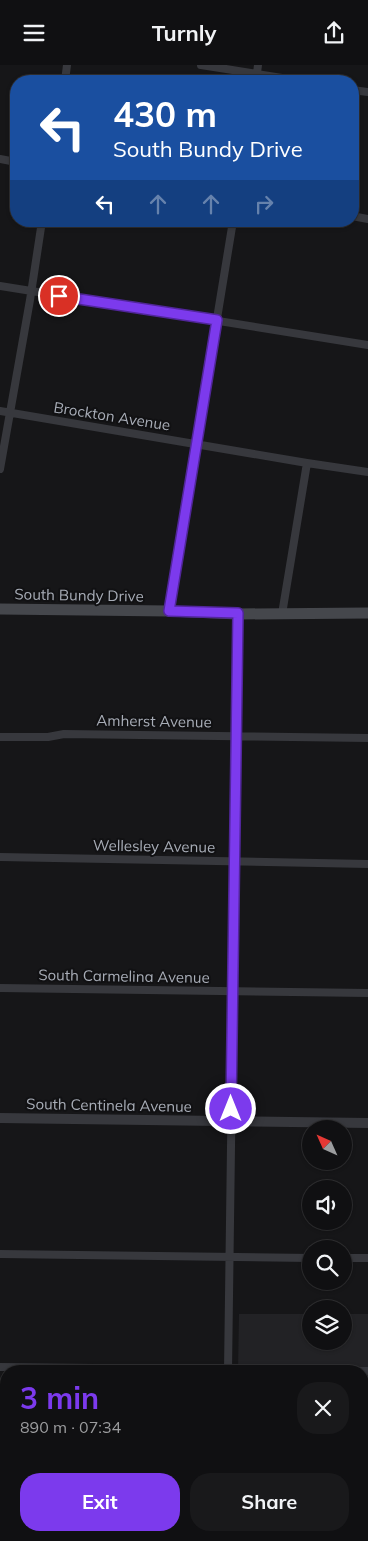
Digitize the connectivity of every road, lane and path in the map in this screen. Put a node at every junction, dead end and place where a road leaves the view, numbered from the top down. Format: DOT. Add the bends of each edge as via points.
graph roads {
  1 [pos="202,65"];
  2 [pos="244,75"];
  3 [pos="41,227"];
  4 [pos="232,227"];
  5 [pos="0,286"];
  6 [pos="32,291"];
  7 [pos="217,320"];
  8 [pos="368,345"];
  9 [pos="0,411"];
  10 [pos="10,413"];
  11 [pos="196,444"];
  12 [pos="307,463"];
  13 [pos="0,469"];
  14 [pos="368,472"];
  15 [pos="0,609"];
  16 [pos="169,611"];
  17 [pos="238,613"];
  18 [pos="368,613"];
  19 [pos="282,614"];
  20 [pos="237,736"];
  21 [pos="0,737"];
  22 [pos="368,738"];
  23 [pos="0,857"];
  24 [pos="234,861"];
  25 [pos="368,864"];
  26 [pos="0,988"];
  27 [pos="233,991"];
  28 [pos="368,993"];
  29 [pos="0,1118"];
  30 [pos="231,1121"];
  31 [pos="368,1123"];
  32 [pos="0,1254"];
  33 [pos="230,1258"];
  34 [pos="302,1258"];
  35 [pos="352,1258"];
  36 [pos="368,1258"];
  37 [pos="228,1365"];
  1 -- 2 [label="street"];
  3 -- 6 [label="street"];
  4 -- 7 [label="street"];
  5 -- 6 [label="street"];
  6 -- 7 [label="street"];
  6 -- 10 [label="street"];
  7 -- 8 [label="street"];
  7 -- 11 [label="street"];
  9 -- 10 [label="street, Brockton Avenue"];
  10 -- 11 [label="street, Brockton Avenue"];
  10 -- 13 [label="street"];
  11 -- 12 [label="street, Brockton Avenue"];
  11 -- 16 [label="street"];
  12 -- 14 [label="street, Brockton Avenue"];
  12 -- 19 [label="street"];
  15 -- 16 [label="main road, South Bundy Drive"];
  16 -- 17 [label="main road, South Bundy Drive"];
  17 -- 19 [label="main road, South Bundy Drive"];
  17 -- 20 [label="street"];
  18 -- 19 [label="main road, South Bundy Drive"];
  20 -- 21 [label="street, Amherst Avenue" via="64,734"];
  20 -- 22 [label="street, Amherst Avenue"];
  20 -- 24 [label="street"];
  23 -- 24 [label="street, Wellesley Avenue"];
  24 -- 25 [label="street, Wellesley Avenue"];
  24 -- 27 [label="street"];
  26 -- 27 [label="street, South Carmelina Avenue"];
  27 -- 28 [label="street, South Carmelina Avenue"];
  27 -- 30 [label="street"];
  29 -- 30 [label="street, South Centinela Avenue"];
  30 -- 31 [label="street, South Centinela Avenue"];
  30 -- 33 [label="street"];
  32 -- 33 [label="street"];
  33 -- 34 [label="street"];
  33 -- 37 [label="street"];
  35 -- 36 [label="street"];
}
